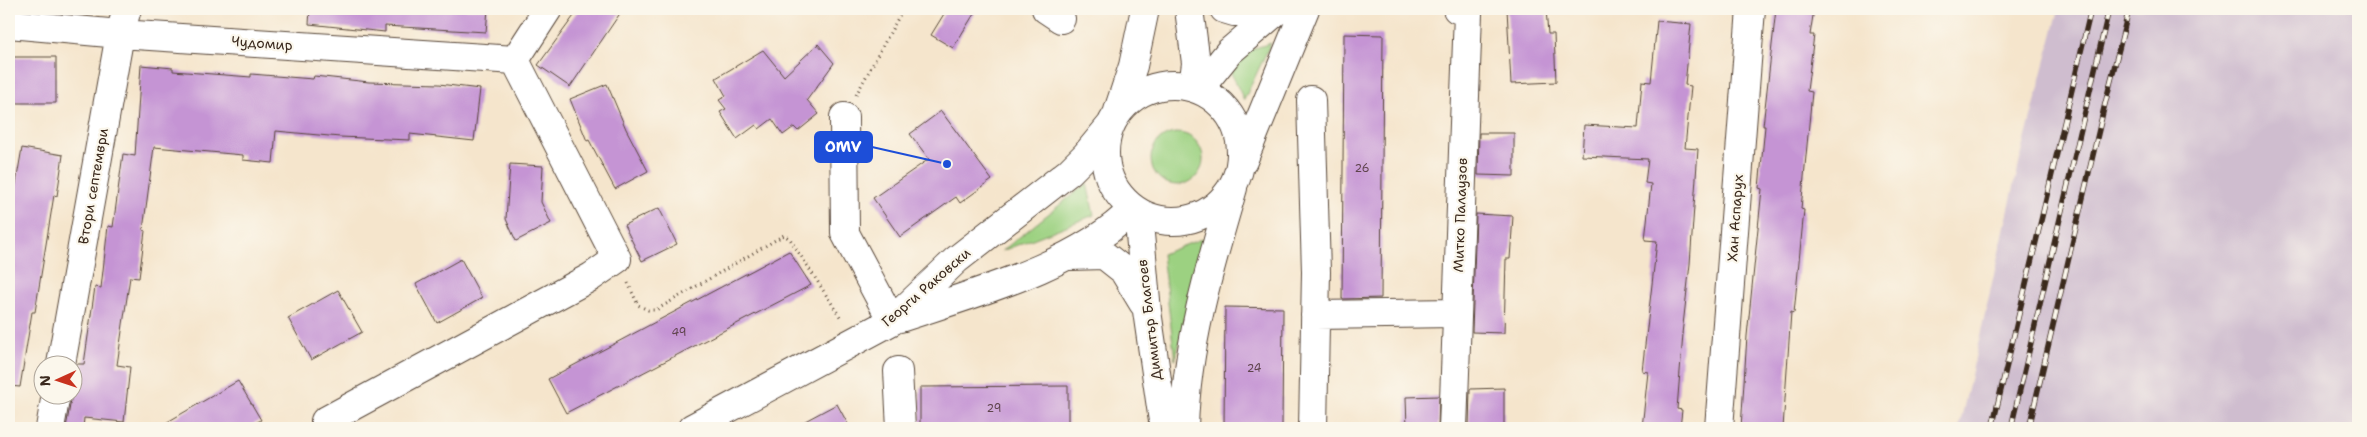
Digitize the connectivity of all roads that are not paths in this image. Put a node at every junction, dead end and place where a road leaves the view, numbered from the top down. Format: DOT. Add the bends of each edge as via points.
graph roads {
  1 [pos="548,9"];
  2 [pos="1145,9"];
  3 [pos="1189,9"];
  4 [pos="1224,9"];
  5 [pos="1305,9"];
  6 [pos="1458,9"];
  7 [pos="1751,9"];
  8 [pos="1277,10"];
  9 [pos="123,21"];
  10 [pos="9,24"];
  11 [pos="515,60"];
  12 [pos="1196,88"];
  13 [pos="1311,100"];
  14 [pos="844,117"];
  15 [pos="1114,119"];
  16 [pos="1237,176"];
  17 [pos="1135,210"];
  18 [pos="1068,256"];
  19 [pos="1147,311"];
  20 [pos="1456,313"];
  21 [pos="1315,315"];
  22 [pos="892,321"];
  23 [pos="63,354"];
  24 [pos="898,371"];
  25 [pos="54,404"];
  26 [pos="325,422"];
  27 [pos="50,428"];
  28 [pos="692,428"];
  29 [pos="901,428"];
  30 [pos="1164,428"];
  31 [pos="1184,428"];
  32 [pos="1313,428"];
  33 [pos="1453,428"];
  34 [pos="1719,428"];
  1 -- 11 [label="street"];
  2 -- 15 [label="street" via="1133,66"];
  3 -- 12 [label="street"];
  4 -- 8 [label="street" via="1234,12"];
  5 -- 16 [label="street"];
  6 -- 20 [label="street, Митко Палаузов" via="1468,13"];
  7 -- 34 [label="street, Хан Аспарух"];
  8 -- 12 [label="street" via="1229,52"];
  9 -- 10 [label="street, Чудомир"];
  9 -- 11 [label="street, Чудомир"];
  9 -- 23 [label="street, Втори септември"];
  11 -- 26 [label="street" via="617,259 590,277"];
  12 -- 15 [label="street" via="1172,84 1152,87 1133,96"];
  12 -- 16 [label="street" via="1216,99 1229,113 1238,131 1241,150"];
  13 -- 21 [label="street"];
  14 -- 22 [label="street" via="845,233"];
  15 -- 17 [label="street" via="1105,141 1107,171 1112,186"];
  15 -- 22 [label="street, Георги Раковски" via="1069,172 956,260"];
  16 -- 17 [label="street" via="1221,202 1203,215 1181,221 1159,220"];
  16 -- 31 [label="street" via="1208,273 1191,354"];
  17 -- 18 [label="street"];
  17 -- 19 [label="street, Димитър Благоев"];
  18 -- 19 [label="street" via="1104,255 1123,270"];
  18 -- 22 [label="street" via="994,286"];
  19 -- 30 [label="street, Димитър Благоев"];
  20 -- 21 [label="street"];
  20 -- 33 [label="street, Митко Палаузов"];
  21 -- 32 [label="street"];
  22 -- 28 [label="street, Георги Раковски"];
  24 -- 29 [label="street"];
  25 -- 27 [label="street"];
}
